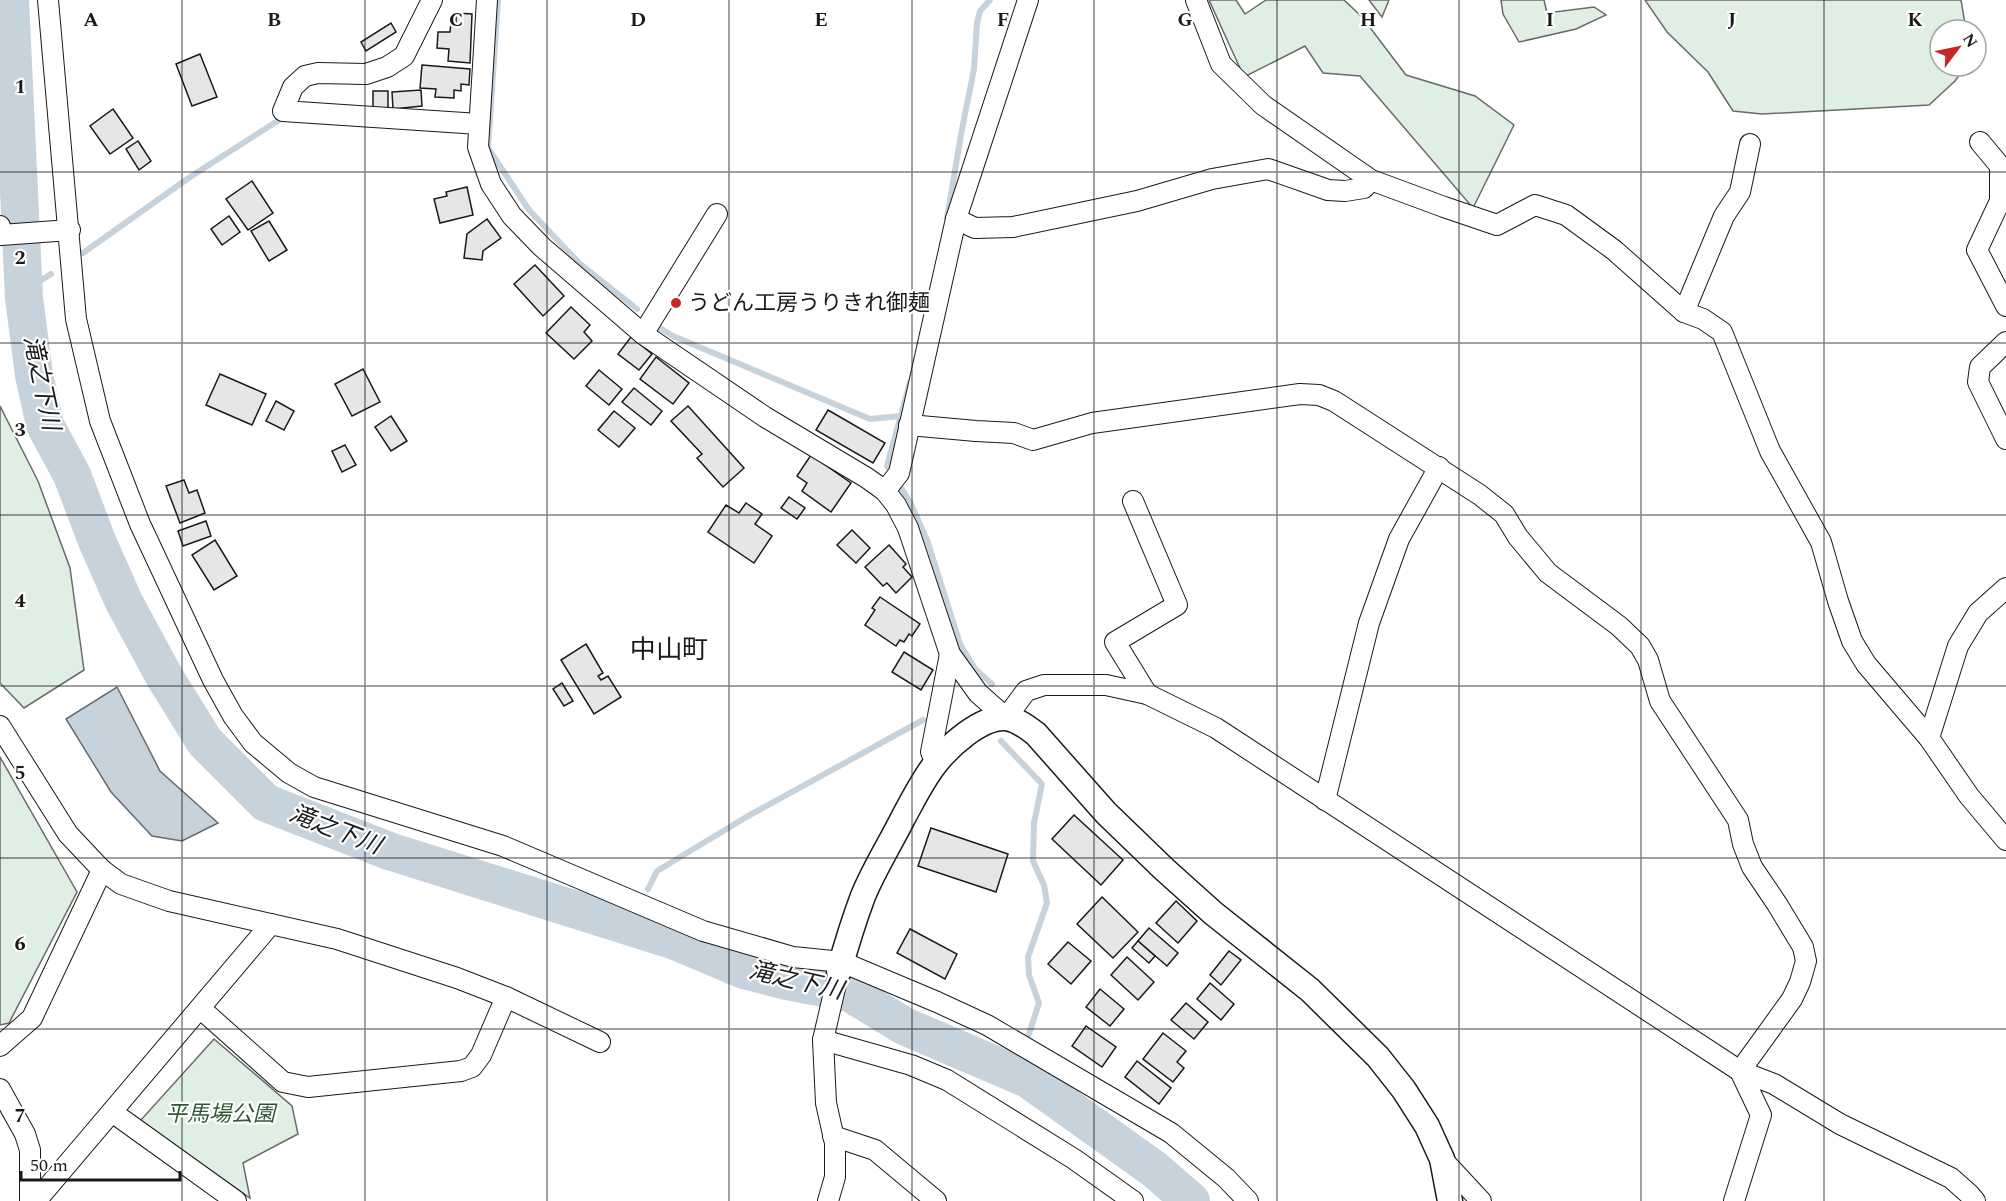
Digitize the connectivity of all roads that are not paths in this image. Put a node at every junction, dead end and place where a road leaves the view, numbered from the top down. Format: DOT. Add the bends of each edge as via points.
graph roads {
  1 [pos="48,0"];
  2 [pos="432,0"];
  3 [pos="487,0"];
  4 [pos="1029,0"];
  5 [pos="1196,0"];
  6 [pos="479,124"];
  7 [pos="1980,142"];
  8 [pos="1750,144"];
  9 [pos="1371,180"];
  10 [pos="717,214"];
  11 [pos="956,219"];
  12 [pos="4,230"];
  13 [pos="64,230"];
  14 [pos="2006,306"];
  15 [pos="1684,312"];
  16 [pos="642,334"];
  17 [pos="2006,342"];
  18 [pos="909,425"];
  19 [pos="2006,439"];
  20 [pos="1439,467"];
  21 [pos="892,483"];
  22 [pos="1133,501"];
  23 [pos="2006,588"];
  24 [pos="950,654"];
  25 [pos="1147,694"];
  26 [pos="1006,718"];
  27 [pos="0,726"];
  28 [pos="1929,738"];
  29 [pos="936,762"];
  30 [pos="1325,800"];
  31 [pos="2006,840"];
  32 [pos="102,870"];
  33 [pos="271,924"];
  34 [pos="840,967"];
  35 [pos="506,997"];
  36 [pos="201,1009"];
  37 [pos="825,1033"];
  38 [pos="600,1042"];
  39 [pos="0,1046"];
  40 [pos="1740,1071"];
  41 [pos="0,1089"];
  42 [pos="112,1112"];
  43 [pos="833,1136"];
  44 [pos="1442,1159"];
  45 [pos="30,1201"];
  46 [pos="36,1201"];
  47 [pos="236,1201"];
  48 [pos="828,1201"];
  49 [pos="936,1201"];
  50 [pos="1133,1201"];
  51 [pos="1248,1201"];
  52 [pos="1450,1201"];
  53 [pos="1481,1201"];
  54 [pos="1734,1201"];
  55 [pos="1974,1201"];
  1 -- 13 [label="street"];
  2 -- 6 [label="street" via="404,56 366,74 305,76 293,87 283,111"];
  3 -- 6 [label="street"];
  4 -- 11 [label="street"];
  5 -- 9 [label="street" via="1221,64 1263,105"];
  6 -- 16 [label="street" via="478,147 491,184 512,216"];
  7 -- 14 [label="street" via="2000,166 2000,201 1977,250"];
  8 -- 15 [label="street" via="1740,192 1724,216"];
  9 -- 11 [label="street" via="1364,188 1328,190 1268,170 1212,179 1137,201 1013,227 975,228"];
  9 -- 15 [label="street" via="1497,225 1535,205 1566,215 1614,250"];
  10 -- 16 [label="street"];
  11 -- 18 [label="street"];
  12 -- 13 [label="street"];
  13 -- 34 [label="street" via="76,319 100,421 140,524 193,639 233,716 253,743 289,773 314,787 502,846 703,931"];
  15 -- 28 [label="street" via="1704,319 1722,332 1770,451 1821,542 1852,641 1866,664"];
  16 -- 21 [label="street" via="765,417 867,478"];
  17 -- 19 [label="street" via="1980,367 1978,382"];
  18 -- 20 [label="street" via="1014,433 1033,440 1092,423 1300,394 1319,395"];
  18 -- 21 [label="street"];
  20 -- 30 [label="street" via="1399,539 1369,623"];
  20 -- 40 [label="street" via="1504,514 1548,573 1640,646 1660,701 1738,820 1752,867 1803,947 1806,961 1792,999"];
  21 -- 24 [label="street" via="896,505 908,528"];
  22 -- 25 [label="street" via="1177,605 1115,642"];
  23 -- 28 [label="street" via="1978,613 1958,646"];
  24 -- 26 [label="street" via="978,693"];
  24 -- 29 [label="street" via="931,752"];
  25 -- 26 [label="street" via="1107,685 1044,684 1026,690"];
  25 -- 30 [label="street" via="1216,728"];
  26 -- 29 [label="street" via="992,719 977,727"];
  26 -- 44 [label="street" via="1036,734 1106,813 1164,869 1349,1027 1404,1090"];
  27 -- 32 [label="street" via="68,834"];
  28 -- 31 [label="street" via="1969,796"];
  29 -- 34 [label="street" via="874,873"];
  30 -- 40 [label="street"];
  32 -- 33 [label="street" via="121,884 169,902"];
  32 -- 39 [label="street" via="32,1018"];
  33 -- 35 [label="street" via="337,939"];
  33 -- 36 [label="street"];
  34 -- 37 [label="street"];
  34 -- 51 [label="street" via="938,1002 987,1025 1171,1133"];
  35 -- 36 [label="street" via="472,1067 308,1087 283,1082"];
  35 -- 38 [label="street"];
  36 -- 42 [label="street"];
  37 -- 43 [label="street" via="826,1103"];
  37 -- 50 [label="street" via="947,1080 1074,1159"];
  40 -- 54 [label="street" via="1761,1115"];
  40 -- 55 [label="street" via="1774,1084 1840,1124 1951,1179"];
  41 -- 45 [label="street" via="30,1150"];
  42 -- 46 [label="street"];
  42 -- 47 [label="street"];
  43 -- 48 [label="street" via="835,1177"];
  43 -- 49 [label="street" via="875,1150"];
  44 -- 52 [label="street"];
  44 -- 53 [label="street"];
}
